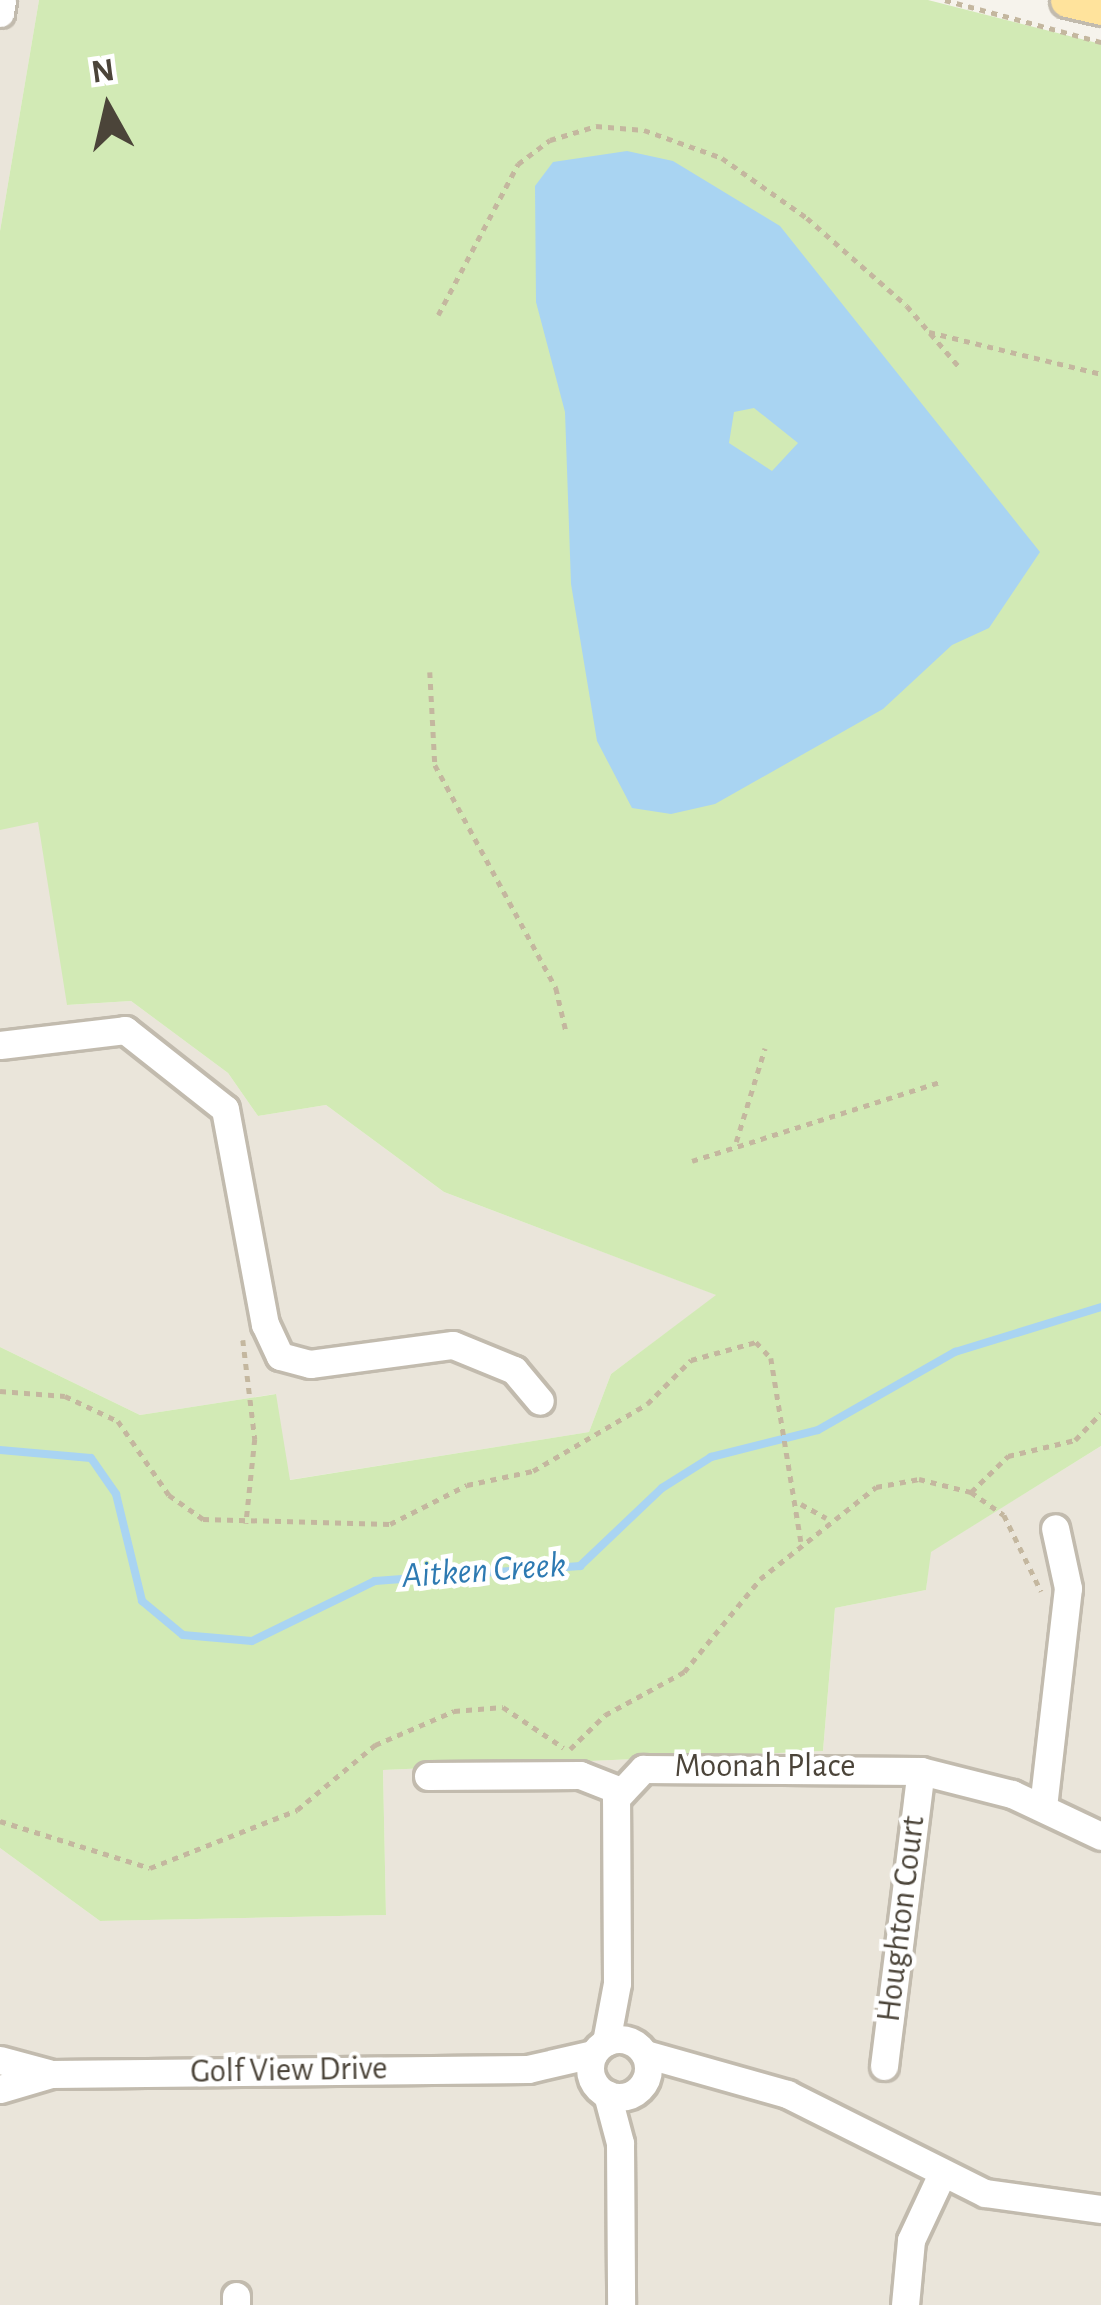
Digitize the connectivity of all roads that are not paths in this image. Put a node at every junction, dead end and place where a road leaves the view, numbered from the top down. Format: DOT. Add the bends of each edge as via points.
graph roads {
  1 [pos="2,0"];
  2 [pos="1067,0"];
  3 [pos="1101,8"];
  4 [pos="0,13"];
  5 [pos="0,1045"];
  6 [pos="540,1401"];
  7 [pos="1054,1528"];
  8 [pos="921,1772"];
  9 [pos="428,1776"];
  10 [pos="618,1790"];
  11 [pos="1043,1807"];
  12 [pos="1101,1836"];
  13 [pos="620,2048"];
  14 [pos="0,2060"];
  15 [pos="884,2066"];
  16 [pos="528,2068"];
  17 [pos="710,2073"];
  18 [pos="51,2074"];
  19 [pos="0,2089"];
  20 [pos="620,2089"];
  21 [pos="941,2176"];
  22 [pos="1101,2209"];
  23 [pos="621,2305"];
  24 [pos="905,2305"];
  1 -- 4 [label="street"];
  2 -- 3 [label="main road"];
  5 -- 6 [label="street" via="125,1030 225,1109 265,1324 280,1356 310,1364 453,1346 514,1370"];
  7 -- 11 [label="street" via="1068,1588"];
  8 -- 10 [label="street, Moonah Place" via="657,1768"];
  8 -- 11 [label="street, Moonah Place"];
  8 -- 15 [label="street, Houghton Court"];
  9 -- 10 [label="street" via="580,1775"];
  10 -- 13 [label="street"];
  11 -- 12 [label="street, Moonah Place"];
  13 -- 16 [label="street, Golf View Drive"];
  13 -- 17 [label="street, Golf View Drive"];
  13 -- 20 [label="street"];
  13 -- 20 [label="street"];
  14 -- 18 [label="street, Golf View Drive"];
  16 -- 18 [label="street, Golf View Drive"];
  16 -- 20 [label="street, Golf View Drive"];
  17 -- 20 [label="street, Golf View Drive"];
  17 -- 21 [label="street, Golf View Drive" via="787,2094"];
  18 -- 19 [label="street, Golf View Drive"];
  20 -- 23 [label="street"];
  21 -- 22 [label="street, Golf View Drive" via="1019,2201"];
  21 -- 24 [label="street" via="911,2240"];
}
